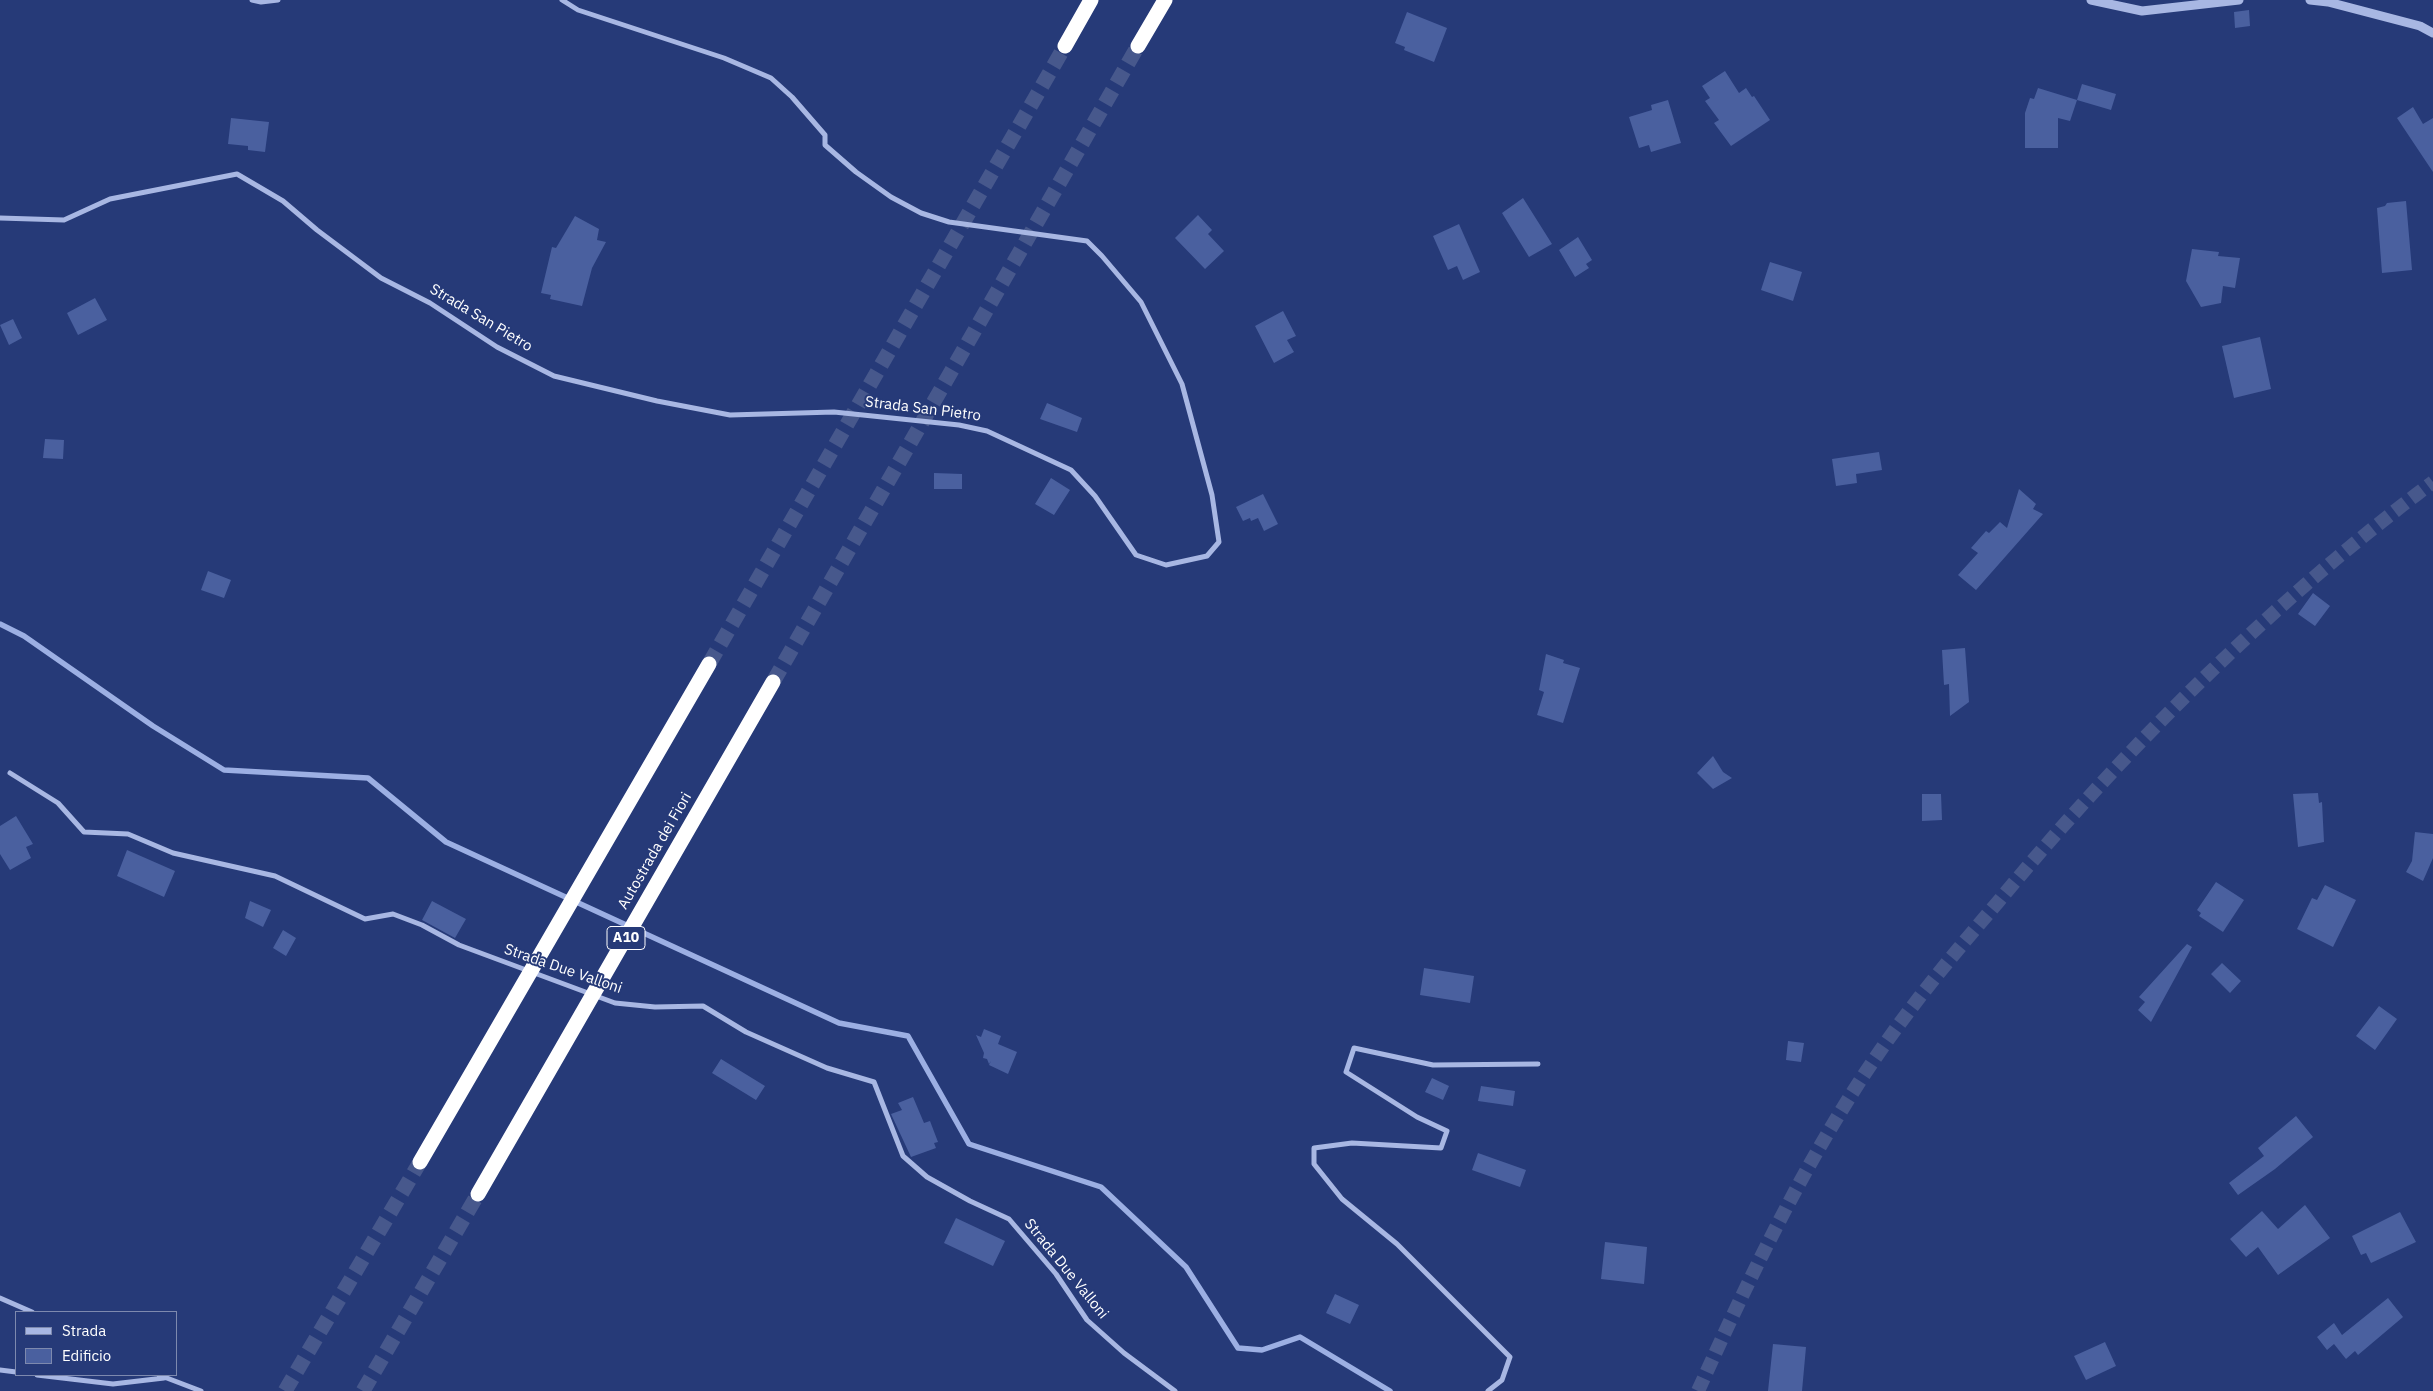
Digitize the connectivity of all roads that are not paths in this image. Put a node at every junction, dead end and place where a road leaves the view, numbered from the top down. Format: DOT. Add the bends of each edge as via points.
graph roads {
  1 [pos="252,0"];
  2 [pos="278,0"];
  3 [pos="562,0"];
  4 [pos="1091,0"];
  5 [pos="1165,0"];
  6 [pos="2091,0"];
  7 [pos="2239,0"];
  8 [pos="2310,0"];
  9 [pos="2433,32"];
  10 [pos="1065,46"];
  11 [pos="1138,46"];
  12 [pos="0,218"];
  13 [pos="709,664"];
  14 [pos="773,682"];
  15 [pos="10,773"];
  16 [pos="1538,1064"];
  17 [pos="420,1162"];
  18 [pos="478,1194"];
  19 [pos="0,1298"];
  20 [pos="30,1311"];
  21 [pos="0,1370"];
  22 [pos="15,1372"];
  23 [pos="46,1376"];
  24 [pos="161,1376"];
  25 [pos="164,1378"];
  26 [pos="201,1391"];
  27 [pos="1175,1391"];
  28 [pos="1488,1391"];
  1 -- 2 [label="street"];
  3 -- 12 [label="street, Strada San Pietro" via="578,10 724,58 771,78 824,135 825,146 891,197 921,213 949,222 1087,241 1117,271 1141,302 1182,384 1212,495 1219,542 1207,556 1166,565 1136,555 1095,496 1071,470 987,431 959,425 834,412 730,415 554,376 497,347 430,303 381,278 316,230 283,200 237,174 110,199 64,220"];
  4 -- 10 [label="highway"];
  5 -- 11 [label="highway"];
  6 -- 7 [label="street" via="2142,11"];
  8 -- 9 [label="street" via="2328,2"];
  13 -- 17 [label="highway, bridge"];
  14 -- 18 [label="highway, Autostrada dei Fiori / A10, bridge"];
  15 -- 27 [label="street, Strada Due Valloni" via="58,803 84,832 128,834 173,853 275,876 365,919 393,914 459,945 615,1003 702,1006 746,1032 826,1068 874,1082 903,1156 927,1177 1009,1219 1056,1274 1087,1320"];
  16 -- 28 [label="street" via="1433,1065 1354,1048 1346,1072 1417,1117 1447,1131 1441,1148 1352,1144 1314,1148 1314,1164 1342,1199 1397,1244 1510,1357 1502,1380"];
  19 -- 20 [label="street"];
  21 -- 22 [label="street"];
  23 -- 25 [label="street" via="114,1384"];
  24 -- 25 [label="street"];
  25 -- 26 [label="street"];
}
